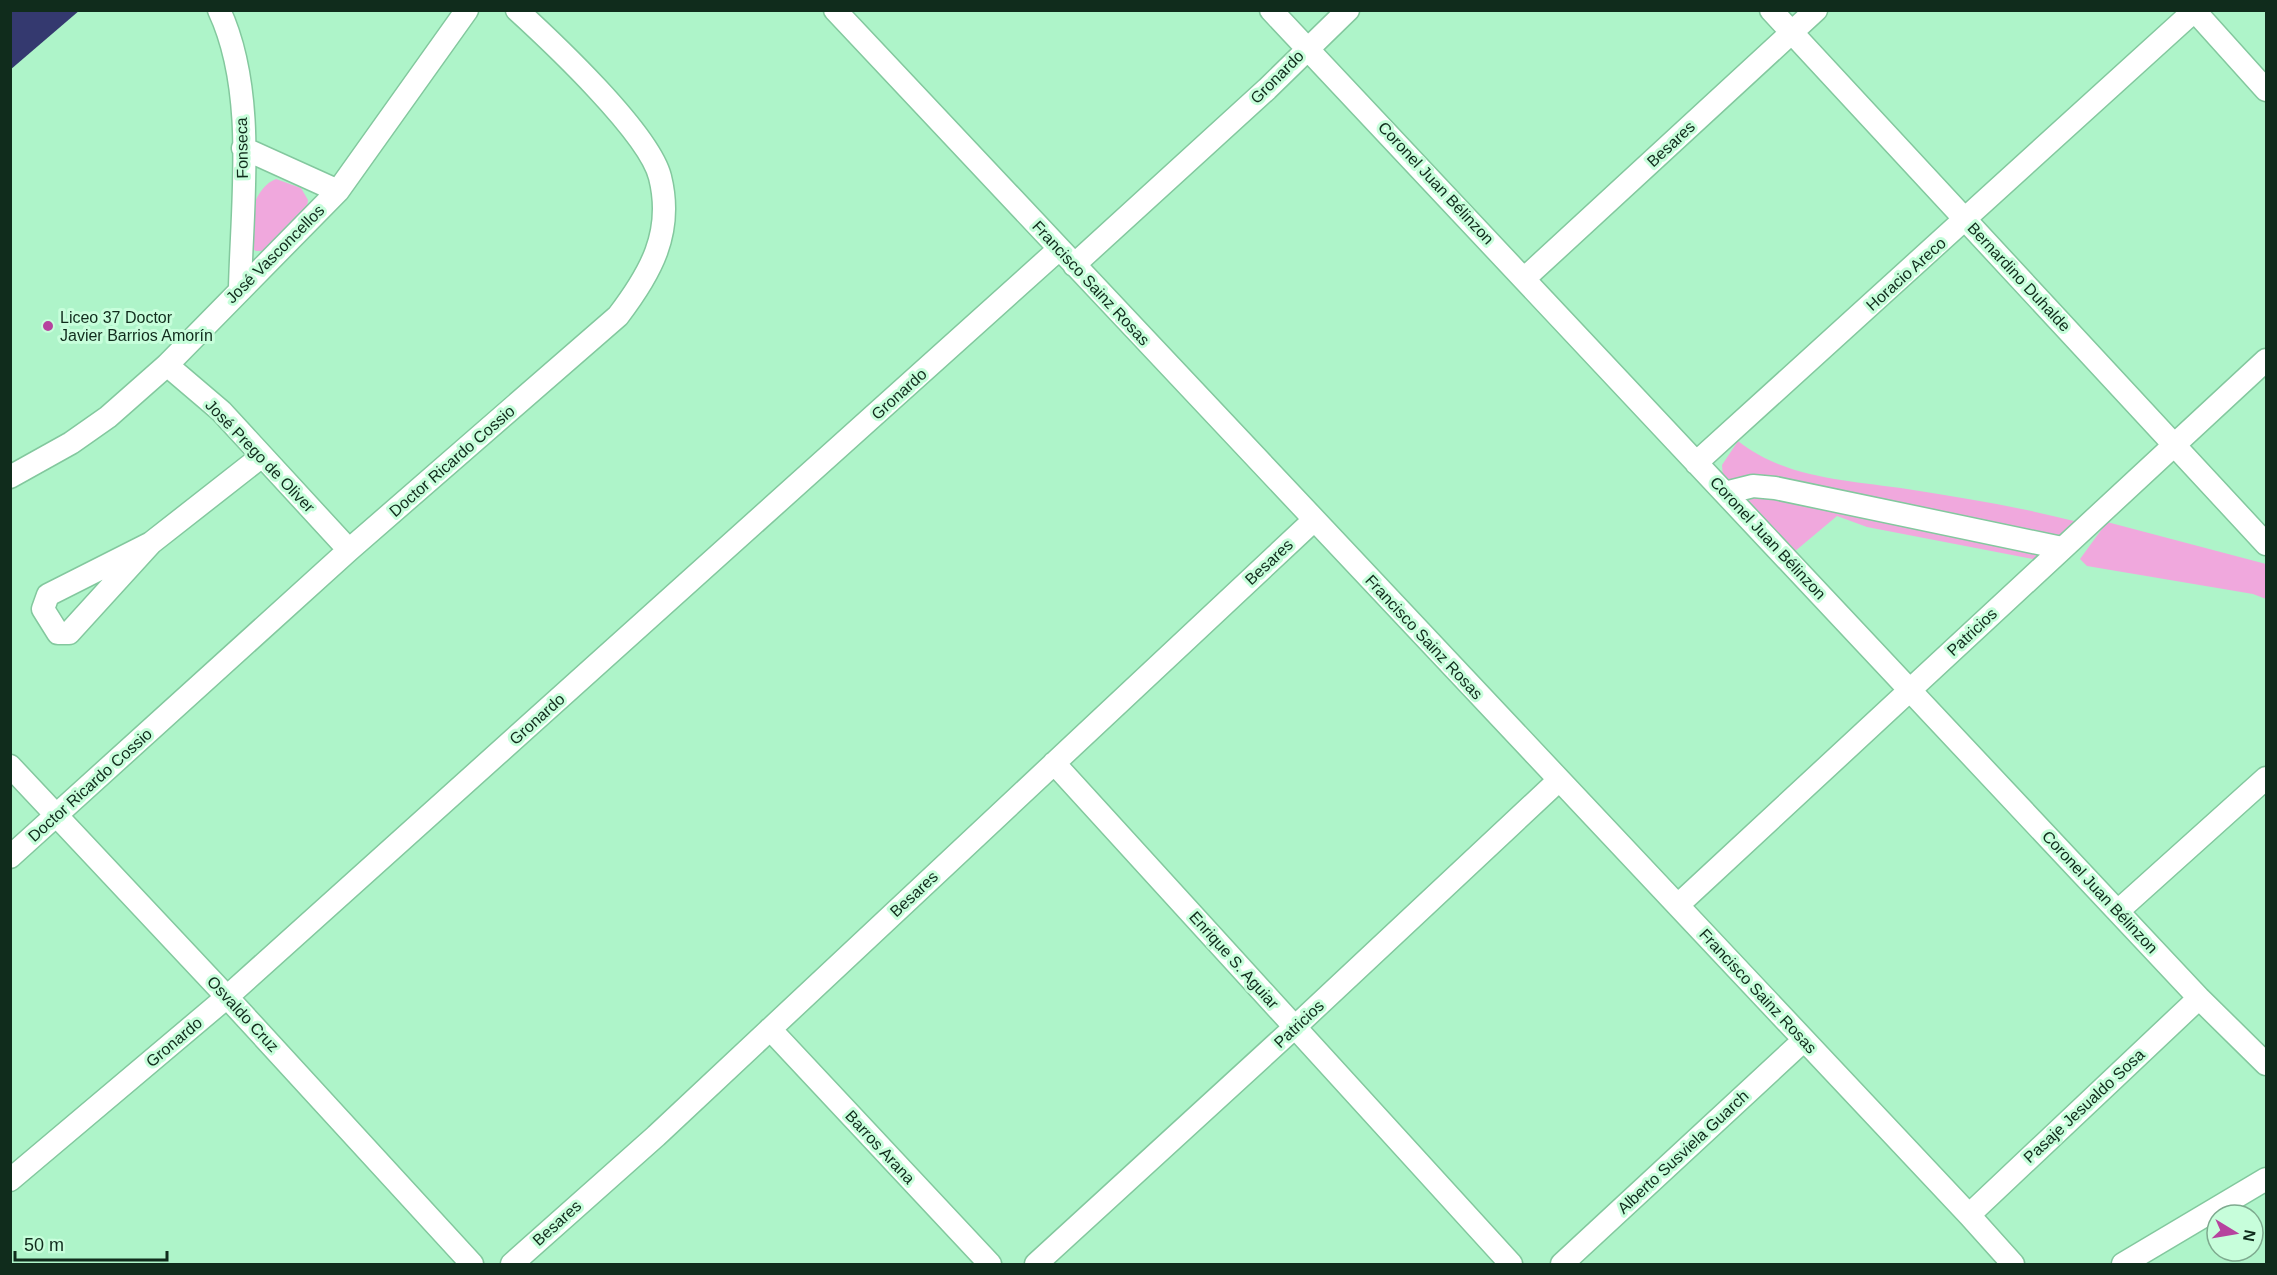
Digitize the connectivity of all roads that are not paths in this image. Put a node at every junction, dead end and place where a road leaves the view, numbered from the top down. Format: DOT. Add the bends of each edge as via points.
graph roads {
  1 [pos="219,10"];
  2 [pos="467,10"];
  3 [pos="517,10"];
  4 [pos="835,10"];
  5 [pos="1271,10"];
  6 [pos="1348,10"];
  7 [pos="1771,10"];
  8 [pos="1816,10"];
  9 [pos="2194,10"];
  10 [pos="1792,33"];
  11 [pos="1307,48"];
  12 [pos="2266,90"];
  13 [pos="243,148"];
  14 [pos="338,190"];
  15 [pos="1965,220"];
  16 [pos="1066,258"];
  17 [pos="1526,279"];
  18 [pos="240,288"];
  19 [pos="2266,360"];
  20 [pos="167,365"];
  21 [pos="2174,443"];
  22 [pos="262,456"];
  23 [pos="1696,463"];
  24 [pos="10,477"];
  25 [pos="1725,493"];
  26 [pos="1314,520"];
  27 [pos="151,543"];
  28 [pos="2266,544"];
  29 [pos="2062,548"];
  30 [pos="349,550"];
  31 [pos="1911,690"];
  32 [pos="1054,763"];
  33 [pos="10,766"];
  34 [pos="2266,778"];
  35 [pos="1559,780"];
  36 [pos="56,816"];
  37 [pos="10,857"];
  38 [pos="1678,906"];
  39 [pos="2118,911"];
  40 [pos="227,997"];
  41 [pos="2199,998"];
  42 [pos="1295,1028"];
  43 [pos="770,1029"];
  44 [pos="1804,1040"];
  45 [pos="2266,1064"];
  46 [pos="2266,1179"];
  47 [pos="10,1180"];
  48 [pos="1969,1215"];
  49 [pos="472,1264"];
  50 [pos="512,1264"];
  51 [pos="990,1264"];
  52 [pos="1036,1264"];
  53 [pos="1511,1264"];
  54 [pos="1562,1264"];
  55 [pos="2013,1264"];
  56 [pos="2123,1264"];
  1 -- 13 [label="street, Fonseca" via="239,82"];
  2 -- 14 [label="street, José Vasconcellos"];
  3 -- 30 [label="street, Doctor Ricardo Cossio" via="605,99 650,153 660,176 663,213 659,248 644,282 618,316"];
  4 -- 16 [label="street, Francisco Sainz Rosas"];
  5 -- 11 [label="street, Coronel Juan Bélinzon"];
  6 -- 11 [label="street, Gronardo"];
  7 -- 10 [label="street, Bernardino Duhalde"];
  8 -- 10 [label="street, Besares"];
  9 -- 12 [label="street"];
  9 -- 15 [label="street, Horacio Areco"];
  10 -- 15 [label="street, Bernardino Duhalde"];
  10 -- 17 [label="street, Besares"];
  11 -- 16 [label="street, Gronardo" via="1267,89"];
  11 -- 17 [label="street, Coronel Juan Bélinzon"];
  13 -- 14 [label="street"];
  13 -- 18 [label="street, Fonseca"];
  14 -- 18 [label="street, José Vasconcellos"];
  15 -- 21 [label="street, Bernardino Duhalde"];
  15 -- 23 [label="street, Horacio Areco"];
  16 -- 26 [label="street, Francisco Sainz Rosas"];
  16 -- 40 [label="street, Gronardo"];
  17 -- 23 [label="street, Coronel Juan Bélinzon"];
  18 -- 20 [label="street, José Vasconcellos"];
  19 -- 21 [label="street, Patricios"];
  20 -- 22 [label="street, José Prego de Oliver" via="220,411"];
  20 -- 24 [label="street, José Vasconcellos" via="108,417"];
  21 -- 28 [label="street, Bernardino Duhalde"];
  21 -- 29 [label="street, Patricios"];
  22 -- 27 [label="street"];
  22 -- 30 [label="street, José Prego de Oliver"];
  23 -- 25 [label="street, Coronel Juan Bélinzon"];
  25 -- 29 [label="street" via="1754,486 1775,488"];
  25 -- 31 [label="street, Coronel Juan Bélinzon"];
  26 -- 32 [label="street, Besares"];
  26 -- 35 [label="street, Francisco Sainz Rosas"];
  27 -- 27 [label="street" via="48,595 43,609 58,633 69,633"];
  29 -- 31 [label="street, Patricios"];
  30 -- 36 [label="street, Doctor Ricardo Cossio"];
  31 -- 38 [label="street, Patricios"];
  31 -- 39 [label="street, Coronel Juan Bélinzon"];
  32 -- 42 [label="street, Enrique S. Aguiar"];
  32 -- 43 [label="street, Besares"];
  33 -- 36 [label="street, Osvaldo Cruz"];
  34 -- 39 [label="street"];
  35 -- 38 [label="street, Francisco Sainz Rosas"];
  35 -- 42 [label="street, Patricios"];
  36 -- 37 [label="street, Doctor Ricardo Cossio"];
  36 -- 40 [label="street, Osvaldo Cruz"];
  38 -- 44 [label="street, Francisco Sainz Rosas"];
  39 -- 41 [label="street, Coronel Juan Bélinzon"];
  40 -- 47 [label="street, Gronardo"];
  40 -- 49 [label="street, Osvaldo Cruz"];
  41 -- 45 [label="street, Coronel Juan Bélinzon"];
  41 -- 48 [label="street, Pasaje Jesualdo Sosa"];
  42 -- 52 [label="street, Patricios"];
  42 -- 53 [label="street, Enrique S. Aguiar"];
  43 -- 50 [label="street, Besares"];
  43 -- 51 [label="street, Barros Arana"];
  44 -- 48 [label="street, Francisco Sainz Rosas"];
  44 -- 54 [label="street, Alberto Susviela Guarch"];
  46 -- 56 [label="street"];
  48 -- 55 [label="street, Francisco Sainz Rosas"];
}
